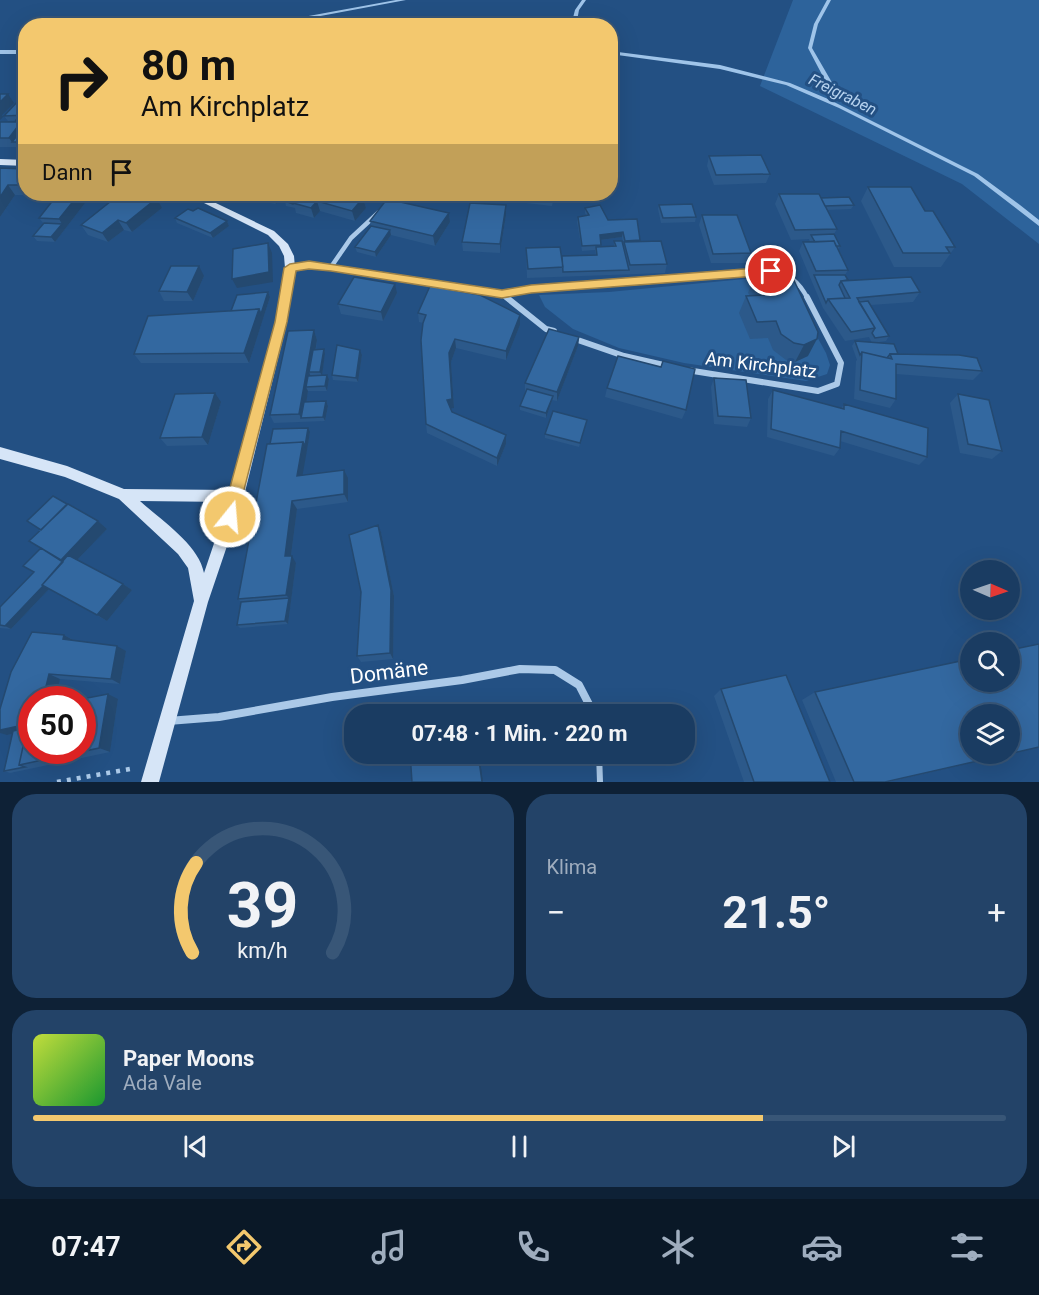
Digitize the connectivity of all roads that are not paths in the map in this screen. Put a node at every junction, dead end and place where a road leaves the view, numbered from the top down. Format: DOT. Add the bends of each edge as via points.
graph roads {
  1 [pos="0,162"];
  2 [pos="18,163"];
  3 [pos="206,201"];
  4 [pos="395,201"];
  5 [pos="331,267"];
  6 [pos="290,268"];
  7 [pos="502,294"];
  8 [pos="557,333"];
  9 [pos="568,336"];
  10 [pos="0,453"];
  11 [pos="124,495"];
  12 [pos="237,496"];
  13 [pos="201,602"];
  14 [pos="589,704"];
  15 [pos="167,721"];
  16 [pos="599,764"];
  17 [pos="150,782"];
  18 [pos="600,782"];
  1 -- 2 [label="main road"];
  3 -- 6 [label="main road" via="271,232 283,244"];
  4 -- 5 [label="street" via="351,238"];
  5 -- 6 [label="street, Am Kirchplatz"];
  5 -- 7 [label="street, Am Kirchplatz"];
  6 -- 12 [label="main road" via="281,322"];
  7 -- 8 [label="street, Am Kirchplatz" via="546,329"];
  7 -- 9 [label="street, Am Kirchplatz" via="771,271 800,284 841,363 837,384 818,391 709,375 624,356"];
  10 -- 11 [label="main road" via="67,472"];
  11 -- 12 [label="main road"];
  11 -- 13 [label="main road" via="195,565"];
  12 -- 13 [label="main road"];
  13 -- 15 [label="main road"];
  14 -- 15 [label="street, Domäne" via="579,685 555,670 520,669 219,717"];
  15 -- 17 [label="main road"];
  16 -- 18 [label="lane"];
}
